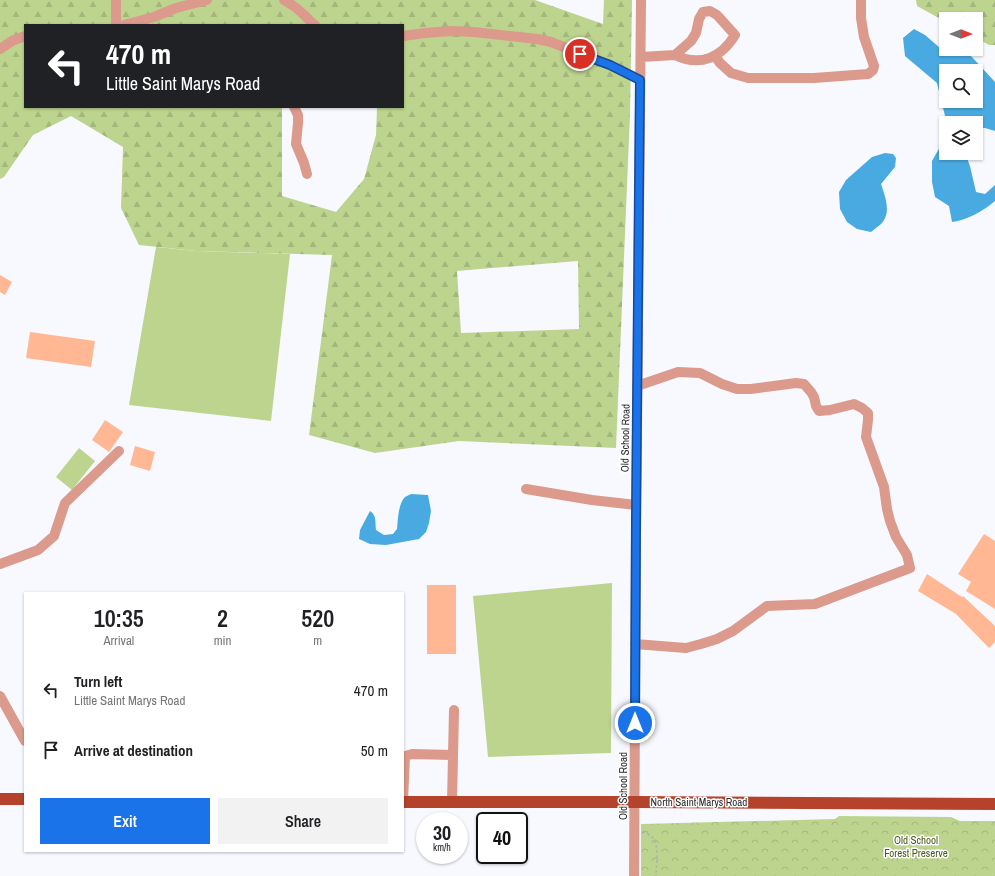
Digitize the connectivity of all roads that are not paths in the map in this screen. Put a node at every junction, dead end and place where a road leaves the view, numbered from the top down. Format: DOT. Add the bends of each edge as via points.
graph roads {
  1 [pos="116,0"];
  2 [pos="207,0"];
  3 [pos="284,0"];
  4 [pos="641,0"];
  5 [pos="861,0"];
  6 [pos="116,24"];
  7 [pos="128,24"];
  8 [pos="314,24"];
  9 [pos="24,36"];
  10 [pos="404,36"];
  11 [pos="0,49"];
  12 [pos="675,55"];
  13 [pos="715,56"];
  14 [pos="640,57"];
  15 [pos="640,80"];
  16 [pos="295,108"];
  17 [pos="307,174"];
  18 [pos="637,386"];
  19 [pos="119,451"];
  20 [pos="526,488"];
  21 [pos="636,505"];
  22 [pos="0,564"];
  23 [pos="635,644"];
  24 [pos="0,696"];
  25 [pos="454,710"];
  26 [pos="24,739"];
  27 [pos="453,755"];
  28 [pos="404,779"];
  29 [pos="0,799"];
  30 [pos="24,799"];
  31 [pos="404,802"];
  32 [pos="452,802"];
  33 [pos="635,802"];
  34 [pos="995,804"];
  35 [pos="634,876"];
  1 -- 6 [label="street"];
  2 -- 7 [label="street"];
  3 -- 8 [label="street"];
  4 -- 14 [label="street, Old School Road"];
  5 -- 13 [label="street" via="864,37 874,66 868,74 814,78 748,78 731,73"];
  9 -- 11 [label="street"];
  10 -- 15 [label="street" via="459,31 537,39 610,65"];
  12 -- 13 [label="street" via="696,60"];
  12 -- 13 [label="street" via="691,41 703,12 710,11 717,15 735,36"];
  12 -- 14 [label="street"];
  14 -- 15 [label="street, Old School Road"];
  15 -- 18 [label="street, Old School Road"];
  16 -- 17 [label="street" via="298,114 296,144"];
  18 -- 21 [label="street, Old School Road"];
  18 -- 23 [label="street" via="678,372 700,373 737,389 804,384 814,397 819,410 854,404 862,408 868,413 866,437 884,487 890,522 907,554 910,568 815,604 767,606 733,631 701,644 686,648"];
  19 -- 22 [label="street" via="65,503 54,536 38,550"];
  20 -- 21 [label="street"];
  21 -- 23 [label="street, Old School Road"];
  23 -- 33 [label="street, Old School Road"];
  24 -- 26 [label="street"];
  25 -- 27 [label="street"];
  27 -- 28 [label="street" via="405,756"];
  27 -- 32 [label="street"];
  29 -- 30 [label="main road"];
  31 -- 32 [label="main road, North Saint Marys Road"];
  32 -- 33 [label="main road, North Saint Marys Road"];
  33 -- 34 [label="main road, North Saint Marys Road"];
  33 -- 35 [label="street, Old School Road"];
}
